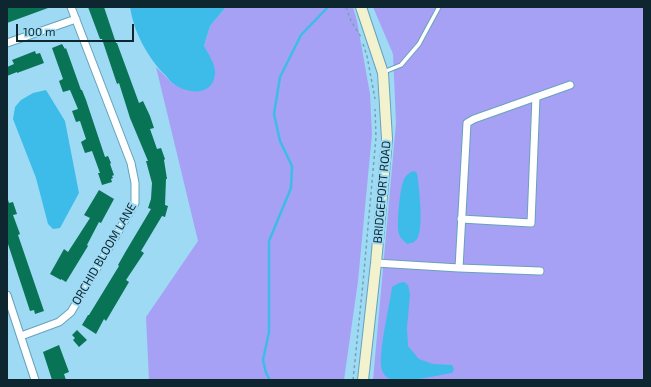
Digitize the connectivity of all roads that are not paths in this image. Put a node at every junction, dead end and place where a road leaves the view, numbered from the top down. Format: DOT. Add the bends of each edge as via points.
graph roads {
  1 [pos="71,7"];
  2 [pos="361,7"];
  3 [pos="440,7"];
  4 [pos="76,19"];
  5 [pos="7,43"];
  6 [pos="383,72"];
  7 [pos="570,85"];
  8 [pos="536,97"];
  9 [pos="462,219"];
  10 [pos="376,264"];
  11 [pos="459,268"];
  12 [pos="540,271"];
  13 [pos="7,295"];
  14 [pos="21,336"];
  15 [pos="35,380"];
  16 [pos="363,380"];
  1 -- 4 [label="street, ORCHID BLOOM LANE"];
  2 -- 6 [label="street, BRIDGEPORT ROAD"];
  3 -- 6 [label="lane" via="419,44 401,65"];
  4 -- 5 [label="street"];
  4 -- 14 [label="street, ORCHID BLOOM LANE" via="131,163 135,203 71,312 59,322"];
  6 -- 10 [label="street, BRIDGEPORT ROAD" via="387,139"];
  7 -- 8 [label="street"];
  8 -- 9 [label="street" via="467,123"];
  8 -- 9 [label="street" via="531,223"];
  9 -- 11 [label="street"];
  10 -- 11 [label="street"];
  10 -- 16 [label="street, BRIDGEPORT ROAD"];
  11 -- 12 [label="street"];
  13 -- 14 [label="street"];
  14 -- 15 [label="street"];
}
